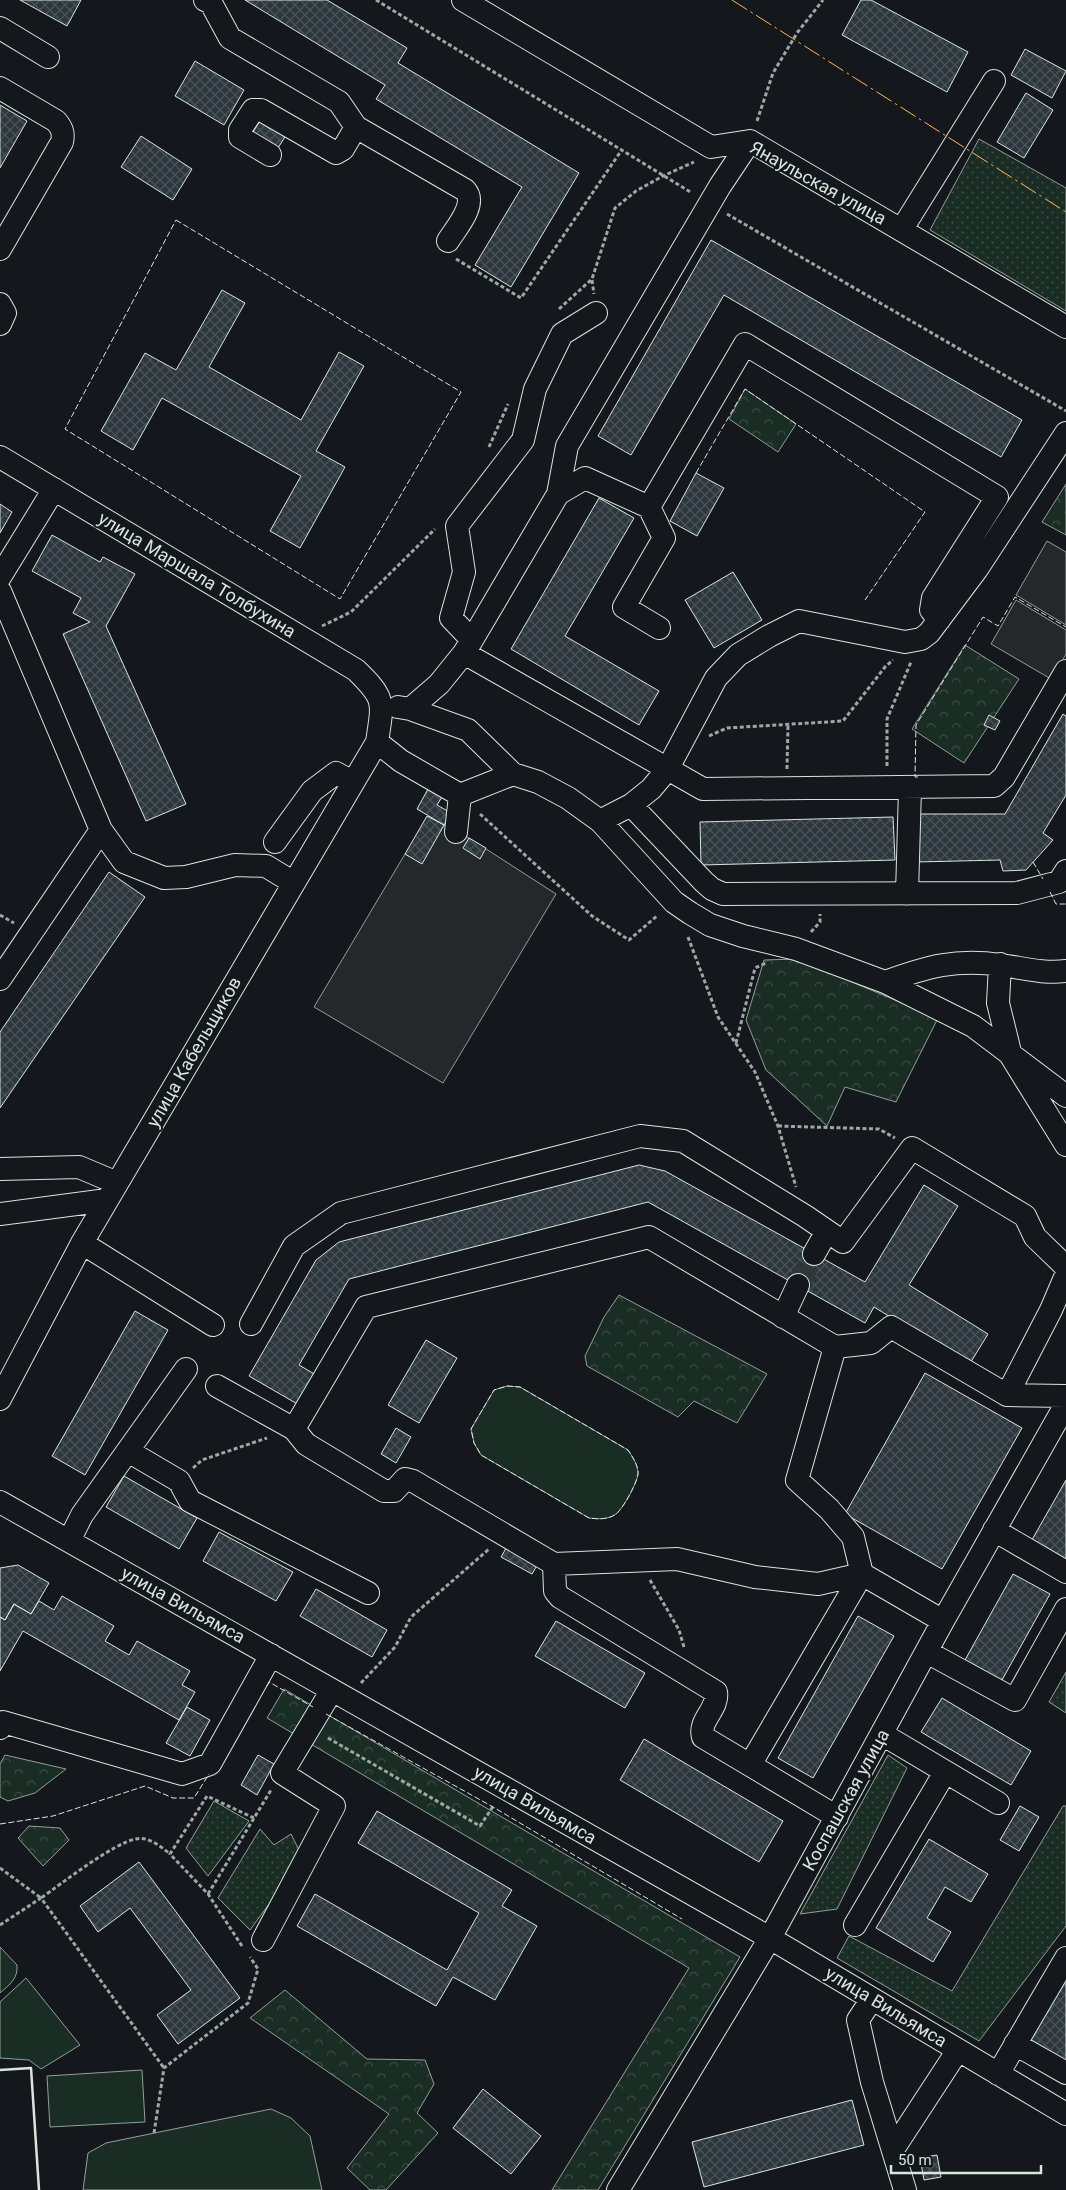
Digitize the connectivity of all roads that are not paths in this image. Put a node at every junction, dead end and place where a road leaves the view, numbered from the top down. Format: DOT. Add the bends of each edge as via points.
graph roads {
  1 [pos="205,0"];
  2 [pos="464,0"];
  3 [pos="0,28"];
  4 [pos="48,56"];
  5 [pos="994,81"];
  6 [pos="0,88"];
  7 [pos="356,127"];
  8 [pos="750,141"];
  9 [pos="270,155"];
  10 [pos="902,229"];
  11 [pos="448,241"];
  12 [pos="0,249"];
  13 [pos="0,304"];
  14 [pos="596,313"];
  15 [pos="0,324"];
  16 [pos="1066,327"];
  17 [pos="1066,433"];
  18 [pos="0,457"];
  19 [pos="54,489"];
  20 [pos="558,494"];
  21 [pos="649,507"];
  22 [pos="0,577"];
  23 [pos="0,591"];
  24 [pos="939,620"];
  25 [pos="658,628"];
  26 [pos="468,647"];
  27 [pos="1066,671"];
  28 [pos="382,705"];
  29 [pos="410,708"];
  30 [pos="377,742"];
  31 [pos="667,770"];
  32 [pos="513,774"];
  33 [pos="353,782"];
  34 [pos="910,788"];
  35 [pos="460,795"];
  36 [pos="631,805"];
  37 [pos="600,821"];
  38 [pos="101,830"];
  39 [pos="456,832"];
  40 [pos="275,842"];
  41 [pos="316,846"];
  42 [pos="244,866"];
  43 [pos="1066,871"];
  44 [pos="294,883"];
  45 [pos="907,894"];
  46 [pos="1000,964"];
  47 [pos="1066,972"];
  48 [pos="0,979"];
  49 [pos="884,982"];
  50 [pos="1011,1056"];
  51 [pos="1066,1096"];
  52 [pos="1066,1145"];
  53 [pos="0,1169"];
  54 [pos="112,1192"];
  55 [pos="0,1214"];
  56 [pos="827,1231"];
  57 [pos="82,1243"];
  58 [pos="814,1254"];
  59 [pos="1066,1267"];
  60 [pos="1066,1275"];
  61 [pos="798,1285"];
  62 [pos="784,1317"];
  63 [pos="251,1324"];
  64 [pos="213,1325"];
  65 [pos="835,1348"];
  66 [pos="186,1369"];
  67 [pos="217,1386"];
  68 [pos="1007,1395"];
  69 [pos="1066,1396"];
  70 [pos="0,1399"];
  71 [pos="1066,1404"];
  72 [pos="294,1430"];
  73 [pos="128,1451"];
  74 [pos="0,1502"];
  75 [pos="994,1530"];
  76 [pos="69,1541"];
  77 [pos="554,1564"];
  78 [pos="1066,1572"];
  79 [pos="862,1574"];
  80 [pos="368,1593"];
  81 [pos="1066,1609"];
  82 [pos="943,1621"];
  83 [pos="927,1652"];
  84 [pos="271,1655"];
  85 [pos="332,1690"];
  86 [pos="0,1728"];
  87 [pos="882,1734"];
  88 [pos="750,1765"];
  89 [pos="945,1772"];
  90 [pos="998,1803"];
  91 [pos="837,1817"];
  92 [pos="855,1925"];
  93 [pos="770,1938"];
  94 [pos="263,1940"];
  95 [pos="1066,1958"];
  96 [pos="872,1999"];
  97 [pos="1015,2044"];
  98 [pos="958,2050"];
  99 [pos="1065,2072"];
  100 [pos="998,2074"];
  101 [pos="1029,2092"];
  102 [pos="1066,2114"];
  103 [pos="894,2148"];
  104 [pos="618,2190"];
  105 [pos="905,2190"];
  1 -- 7 [label="street" via="211,3 230,38 339,102"];
  2 -- 8 [label="street, Янаульская улица" via="711,148"];
  3 -- 4 [label="street"];
  5 -- 10 [label="street"];
  6 -- 12 [label="street" via="56,121 63,134 62,142"];
  7 -- 9 [label="street" via="343,149 336,153 260,110 253,110 240,130 240,137"];
  7 -- 11 [label="street" via="468,194 469,206"];
  8 -- 10 [label="street, Янаульская улица"];
  8 -- 20 [label="street" via="716,192 567,446"];
  10 -- 16 [label="street, Янаульская улица"];
  13 -- 15 [label="street" via="6,313"];
  14 -- 26 [label="street" via="562,334 535,389 524,440 456,526 464,572 451,618"];
  17 -- 24 [label="street" via="977,569"];
  18 -- 19 [label="street, улица Маршала Толбухина"];
  19 -- 22 [label="street"];
  19 -- 28 [label="street, улица Маршала Толбухина" via="356,670 376,690"];
  20 -- 21 [label="street" via="585,478"];
  20 -- 26 [label="street"];
  21 -- 24 [label="street" via="745,344 997,497 933,598 931,610"];
  21 -- 25 [label="street" via="664,538 624,607"];
  23 -- 38 [label="street"];
  24 -- 31 [label="street" via="929,633 905,642 798,621 769,636 738,655 716,678"];
  26 -- 29 [label="street" via="439,684"];
  26 -- 31 [label="street"];
  27 -- 34 [label="street" via="1000,783 988,787"];
  28 -- 29 [label="street"];
  28 -- 30 [label="street, улица Кабельщиков"];
  29 -- 32 [label="street" via="468,730"];
  30 -- 33 [label="street, улица Кабельщиков"];
  30 -- 35 [label="street" via="401,761"];
  31 -- 34 [label="street" via="703,789"];
  31 -- 36 [label="street"];
  32 -- 35 [label="street"];
  32 -- 37 [label="street" via="538,782"];
  33 -- 40 [label="street" via="336,773 312,791"];
  33 -- 41 [label="street, улица Кабельщиков"];
  34 -- 45 [label="street"];
  35 -- 39 [label="street"];
  36 -- 37 [label="street"];
  36 -- 45 [label="street" via="712,890 723,894"];
  37 -- 49 [label="street" via="674,902 710,924 796,949"];
  38 -- 42 [label="street" via="124,862 164,878"];
  38 -- 48 [label="street"];
  40 -- 41 [label="street" via="296,838"];
  40 -- 42 [label="street"];
  41 -- 44 [label="street, улица Кабельщиков"];
  42 -- 44 [label="street" via="266,866"];
  43 -- 45 [label="street" via="1060,882 1017,893"];
  44 -- 54 [label="street, улица Кабельщиков"];
  46 -- 47 [label="street" via="1052,973"];
  46 -- 49 [label="street" via="964,962 925,968"];
  46 -- 50 [label="street" via="998,1003"];
  49 -- 50 [label="street" via="973,1026"];
  50 -- 51 [label="street"];
  50 -- 52 [label="street"];
  53 -- 54 [label="street" via="79,1166"];
  54 -- 55 [label="street"];
  54 -- 57 [label="street, улица Кабельщиков"];
  56 -- 58 [label="street"];
  56 -- 59 [label="street" via="843,1242 912,1148 1025,1216 1034,1237"];
  56 -- 63 [label="street" via="683,1140 640,1136 341,1213 294,1246"];
  57 -- 64 [label="street"];
  57 -- 70 [label="street, улица Кабельщиков"];
  60 -- 68 [label="street"];
  61 -- 62 [label="street"];
  62 -- 65 [label="street"];
  62 -- 72 [label="street" via="649,1237 366,1307"];
  65 -- 68 [label="street" via="871,1343 891,1327"];
  65 -- 79 [label="street" via="796,1480 829,1509 853,1537"];
  66 -- 73 [label="street"];
  67 -- 72 [label="street"];
  68 -- 69 [label="street"];
  71 -- 75 [label="street, Коспашская улица"];
  72 -- 77 [label="street" via="306,1444 384,1490 394,1491 409,1479"];
  73 -- 76 [label="street" via="82,1516"];
  73 -- 80 [label="street" via="179,1481 190,1502"];
  74 -- 76 [label="street, улица Вильямса"];
  75 -- 78 [label="street"];
  75 -- 82 [label="street, Коспашская улица"];
  76 -- 84 [label="street, улица Вильямса"];
  77 -- 79 [label="street" via="677,1559 755,1577 818,1584"];
  77 -- 88 [label="street" via="555,1591 560,1597 711,1687 717,1696 716,1703 703,1725 703,1737"];
  79 -- 82 [label="street"];
  79 -- 88 [label="street"];
  81 -- 83 [label="street" via="1015,1700"];
  82 -- 83 [label="street, Коспашская улица"];
  83 -- 87 [label="street, Коспашская улица"];
  84 -- 85 [label="street, улица Вильямса"];
  84 -- 86 [label="street" via="210,1764 182,1774 3,1722"];
  85 -- 93 [label="street, улица Вильямса"];
  85 -- 94 [label="street" via="282,1773 334,1806"];
  87 -- 89 [label="street"];
  87 -- 91 [label="street, Коспашская улица"];
  88 -- 91 [label="street"];
  89 -- 90 [label="street"];
  89 -- 92 [label="street"];
  91 -- 93 [label="street, Коспашская улица"];
  93 -- 96 [label="street, улица Вильямса"];
  93 -- 104 [label="street, Коспашская улица"];
  95 -- 97 [label="street"];
  96 -- 98 [label="street, улица Вильямса"];
  96 -- 103 [label="street" via="858,2020 872,2082"];
  97 -- 99 [label="street"];
  97 -- 100 [label="street"];
  98 -- 100 [label="street, улица Вильямса"];
  98 -- 103 [label="street"];
  99 -- 101 [label="street"];
  100 -- 101 [label="street, улица Вильямса"];
  101 -- 102 [label="street, улица Вильямса"];
  103 -- 105 [label="street"];
}
